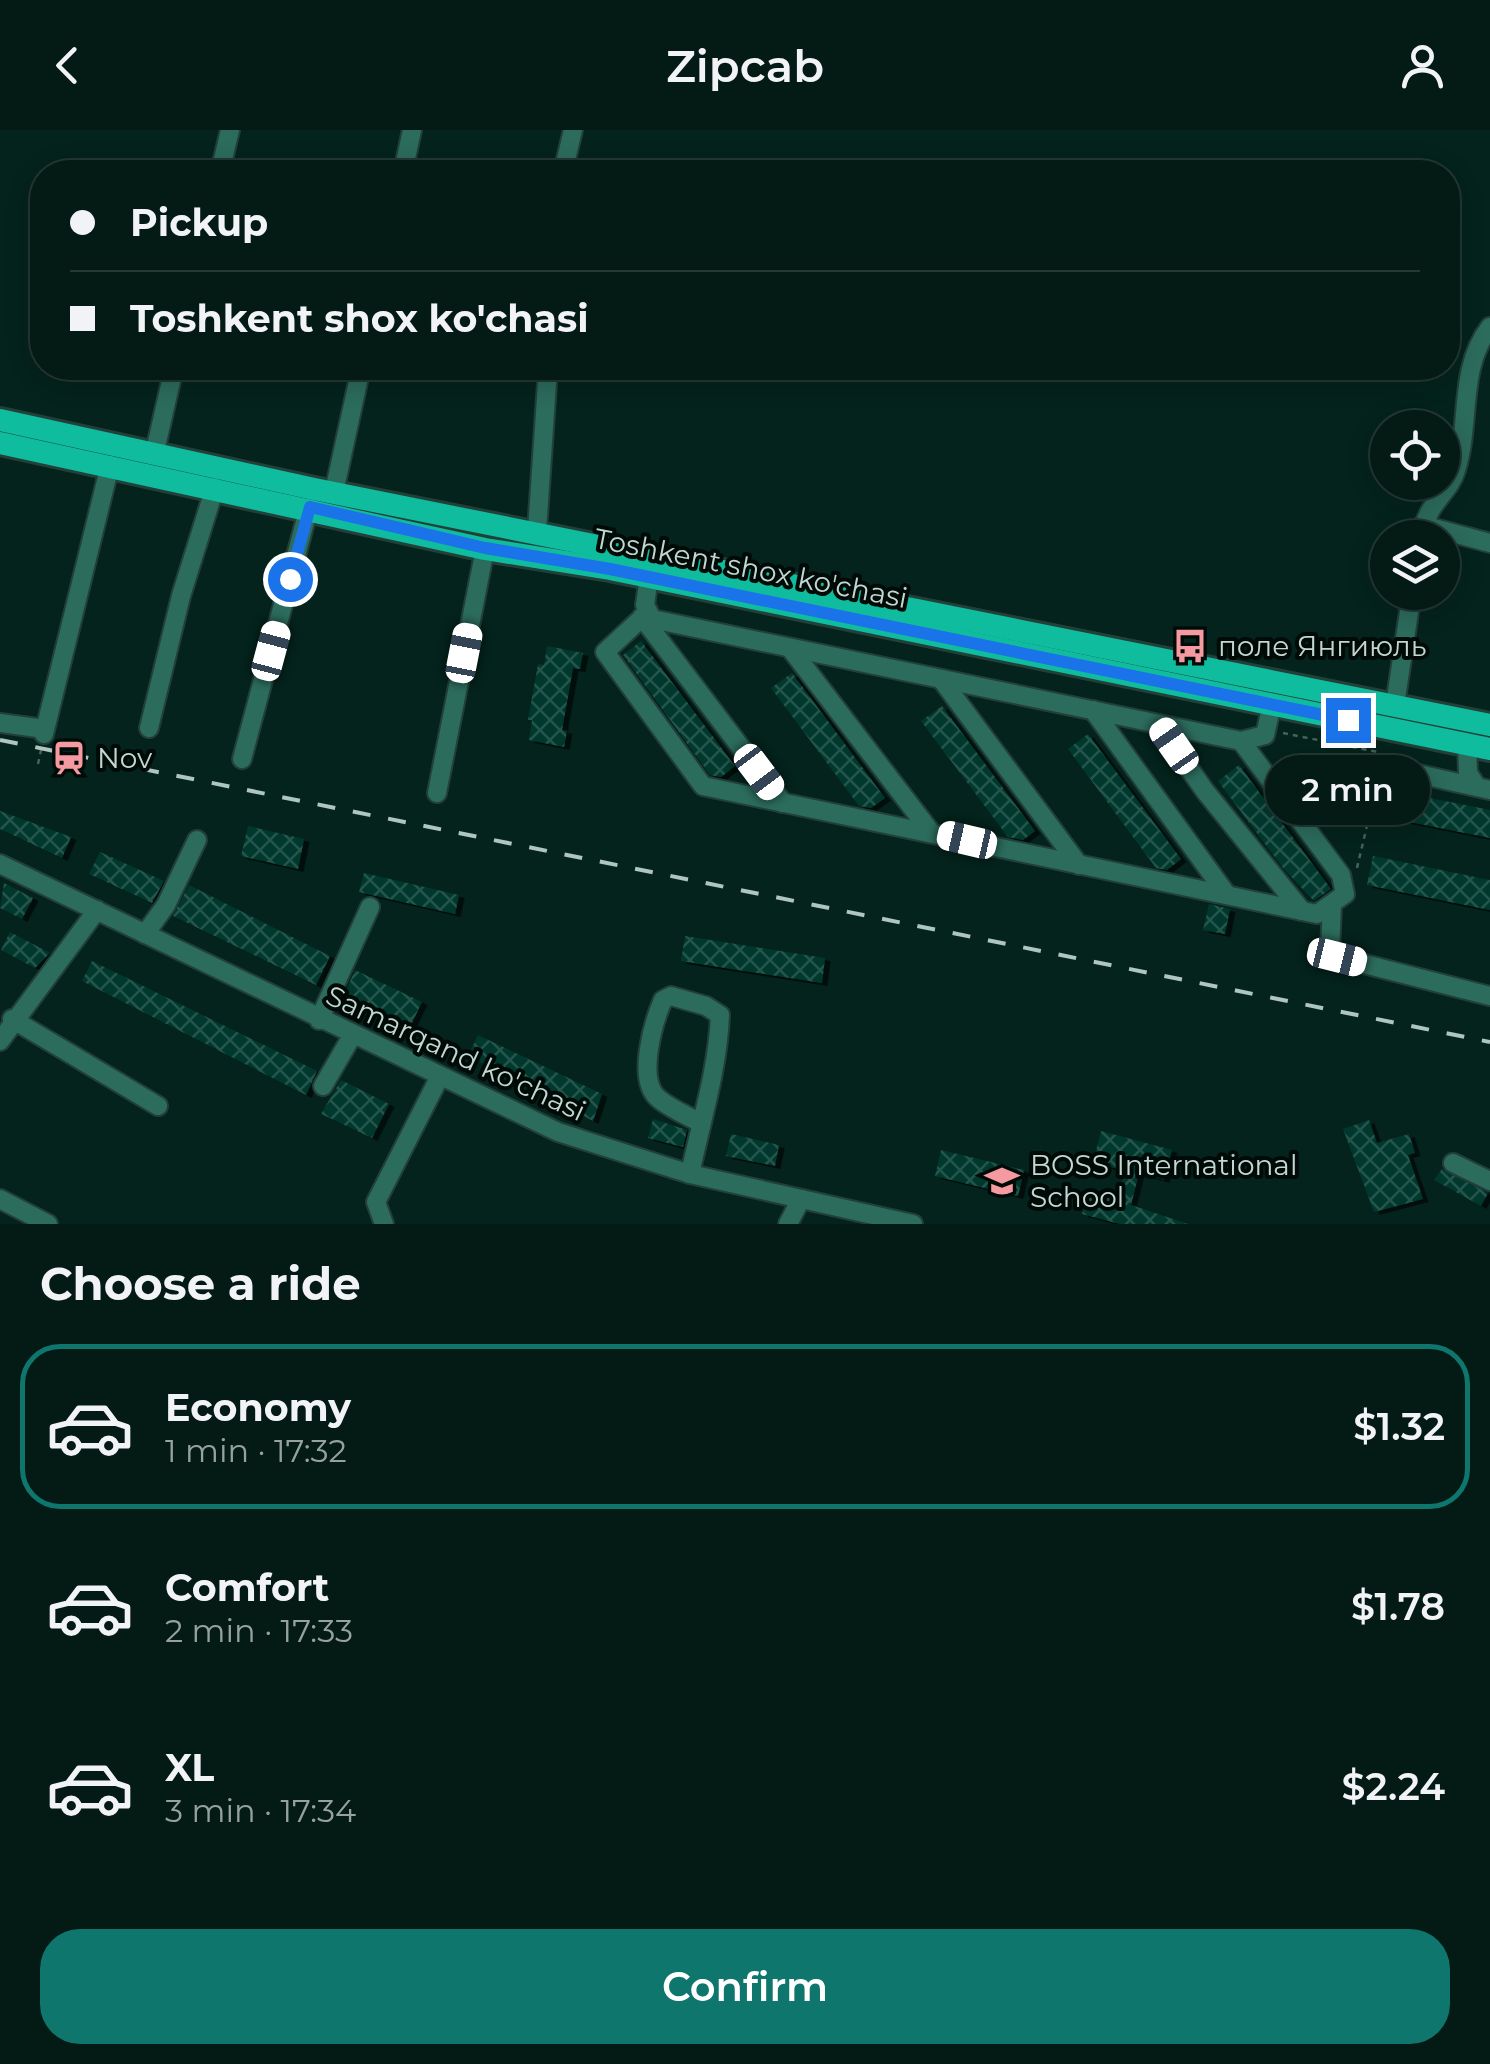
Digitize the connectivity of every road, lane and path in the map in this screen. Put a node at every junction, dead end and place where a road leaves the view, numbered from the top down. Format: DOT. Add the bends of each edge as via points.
graph roads {
  1 [pos="230,130"];
  2 [pos="412,130"];
  3 [pos="573,130"];
  4 [pos="223,160"];
  5 [pos="406,160"];
  6 [pos="566,160"];
  7 [pos="1486,338"];
  8 [pos="171,380"];
  9 [pos="358,380"];
  10 [pos="547,380"];
  11 [pos="0,420"];
  12 [pos="0,444"];
  13 [pos="154,451"];
  14 [pos="110,465"];
  15 [pos="215,486"];
  16 [pos="334,492"];
  17 [pos="310,507"];
  18 [pos="1425,520"];
  19 [pos="538,532"];
  20 [pos="1460,538"];
  21 [pos="1490,543"];
  22 [pos="485,548"];
  23 [pos="612,558"];
  24 [pos="649,577"];
  25 [pos="1409,610"];
  26 [pos="644,616"];
  27 [pos="790,648"];
  28 [pos="941,678"];
  29 [pos="1272,704"];
  30 [pos="1395,704"];
  31 [pos="1093,710"];
  32 [pos="0,723"];
  33 [pos="1158,724"];
  34 [pos="1490,725"];
  35 [pos="150,728"];
  36 [pos="1266,730"];
  37 [pos="1241,741"];
  38 [pos="1479,747"];
  39 [pos="242,759"];
  40 [pos="1382,766"];
  41 [pos="1484,788"];
  42 [pos="438,793"];
  43 [pos="783,803"];
  44 [pos="930,831"];
  45 [pos="197,840"];
  46 [pos="0,864"];
  47 [pos="1079,864"];
  48 [pos="1346,884"];
  49 [pos="1226,895"];
  50 [pos="1332,905"];
  51 [pos="370,907"];
  52 [pos="97,910"];
  53 [pos="1302,911"];
  54 [pos="145,934"];
  55 [pos="1490,996"];
  56 [pos="12,1019"];
  57 [pos="319,1020"];
  58 [pos="352,1036"];
  59 [pos="0,1041"];
  60 [pos="439,1078"];
  61 [pos="324,1086"];
  62 [pos="158,1106"];
  63 [pos="701,1123"];
  64 [pos="1453,1163"];
  65 [pos="690,1174"];
  66 [pos="1490,1181"];
  67 [pos="0,1199"];
  68 [pos="801,1199"];
  69 [pos="48,1224"];
  70 [pos="384,1224"];
  71 [pos="788,1224"];
  72 [pos="914,1224"];
  1 -- 4 [label="street"];
  2 -- 5 [label="street"];
  3 -- 6 [label="street"];
  7 -- 18 [label="street" via="1472,357 1457,468"];
  8 -- 13 [label="street"];
  9 -- 16 [label="street"];
  10 -- 19 [label="street"];
  11 -- 13 [label="main road, Toshkent shox ko'chasi"];
  12 -- 14 [label="main road, Toshkent shox ko'chasi"];
  13 -- 16 [label="main road, Toshkent shox ko'chasi"];
  14 -- 15 [label="main road, Toshkent shox ko'chasi"];
  14 -- 32 [label="street" via="44,731"];
  15 -- 17 [label="main road, Toshkent shox ko'chasi"];
  15 -- 35 [label="street"];
  16 -- 19 [label="main road, Toshkent shox ko'chasi"];
  17 -- 22 [label="main road, Toshkent shox ko'chasi"];
  17 -- 39 [label="street"];
  19 -- 23 [label="main road, Toshkent shox ko'chasi"];
  20 -- 21 [label="street"];
  22 -- 23 [label="main road, Toshkent shox ko'chasi"];
  22 -- 42 [label="street"];
  23 -- 24 [label="main road, Toshkent shox ko'chasi"];
  23 -- 30 [label="main road, Toshkent shox ko'chasi"];
  24 -- 26 [label="street"];
  24 -- 29 [label="main road, Toshkent shox ko'chasi"];
  25 -- 30 [label="street"];
  26 -- 27 [label="street"];
  26 -- 43 [label="street"];
  26 -- 43 [label="street" via="605,652 698,780"];
  27 -- 28 [label="street"];
  27 -- 44 [label="street"];
  28 -- 31 [label="street"];
  28 -- 47 [label="street"];
  29 -- 36 [label="street"];
  29 -- 38 [label="main road, Toshkent shox ko'chasi"];
  30 -- 34 [label="main road, Toshkent shox ko'chasi"];
  31 -- 33 [label="street"];
  31 -- 49 [label="street"];
  33 -- 37 [label="street"];
  33 -- 53 [label="street"];
  36 -- 37 [label="street"];
  36 -- 40 [label="path" via="1384,753"];
  37 -- 48 [label="street"];
  38 -- 41 [label="street" via="1468,773"];
  40 -- 41 [label="street"];
  40 -- 48 [label="path" via="1355,875"];
  43 -- 44 [label="street"];
  44 -- 47 [label="street"];
  45 -- 54 [label="street"];
  46 -- 52 [label="street, Samarqand ko'chasi"];
  47 -- 49 [label="street"];
  48 -- 50 [label="street"];
  49 -- 53 [label="street"];
  50 -- 53 [label="street" via="1317,914"];
  50 -- 55 [label="street" via="1330,950 1337,957"];
  51 -- 57 [label="street"];
  52 -- 54 [label="street, Samarqand ko'chasi"];
  52 -- 56 [label="street"];
  54 -- 57 [label="street, Samarqand ko'chasi"];
  56 -- 59 [label="street"];
  56 -- 62 [label="street"];
  57 -- 58 [label="street, Samarqand ko'chasi"];
  58 -- 60 [label="street, Samarqand ko'chasi"];
  58 -- 61 [label="street"];
  60 -- 65 [label="street, Samarqand ko'chasi" via="578,1140"];
  60 -- 70 [label="street" via="376,1202"];
  63 -- 63 [label="street" via="720,1015 671,996 657,1015 647,1076 658,1099"];
  63 -- 65 [label="street"];
  64 -- 66 [label="street"];
  65 -- 68 [label="street, Samarqand ko'chasi"];
  67 -- 69 [label="street"];
  68 -- 71 [label="street"];
  68 -- 72 [label="street, Samarqand ko'chasi"];
}
